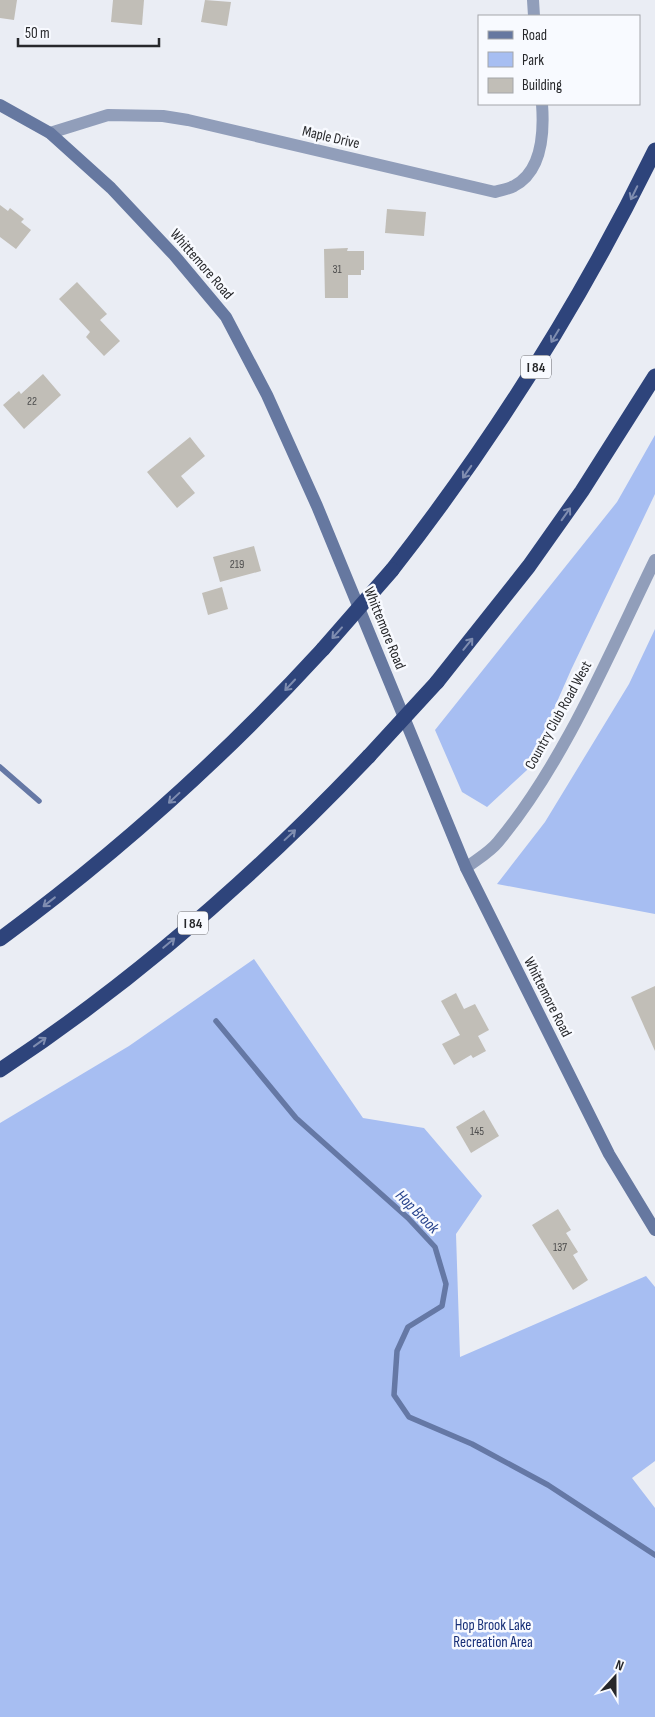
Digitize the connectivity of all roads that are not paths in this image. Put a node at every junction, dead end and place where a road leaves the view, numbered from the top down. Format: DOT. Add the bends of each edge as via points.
graph roads {
  1 [pos="533,0"];
  2 [pos="534,15"];
  3 [pos="0,105"];
  4 [pos="542,105"];
  5 [pos="50,133"];
  6 [pos="655,150"];
  7 [pos="655,376"];
  8 [pos="655,560"];
  9 [pos="466,868"];
  10 [pos="0,939"];
  11 [pos="0,1070"];
  12 [pos="655,1230"];
  1 -- 2 [label="street"];
  3 -- 5 [label="main road, Whittemore Road"];
  4 -- 5 [label="street, Maple Drive" via="543,138 533,167 515,186 495,192 162,116 108,115"];
  5 -- 9 [label="main road, Whittemore Road" via="111,188 226,317 317,506"];
  6 -- 10 [label="highway, I 84, one-way, bridge" via="584,288 539,362 455,488 392,570 323,649 225,751 162,810"];
  11 -- 7 [label="highway, I 84, one-way, bridge" via="93,1004 164,947 298,829 369,756 437,682 529,566 582,491"];
  8 -- 9 [label="street, Country Club Road West" via="586,701 536,788 497,843"];
  9 -- 12 [label="main road, Whittemore Road" via="608,1154"];
}
